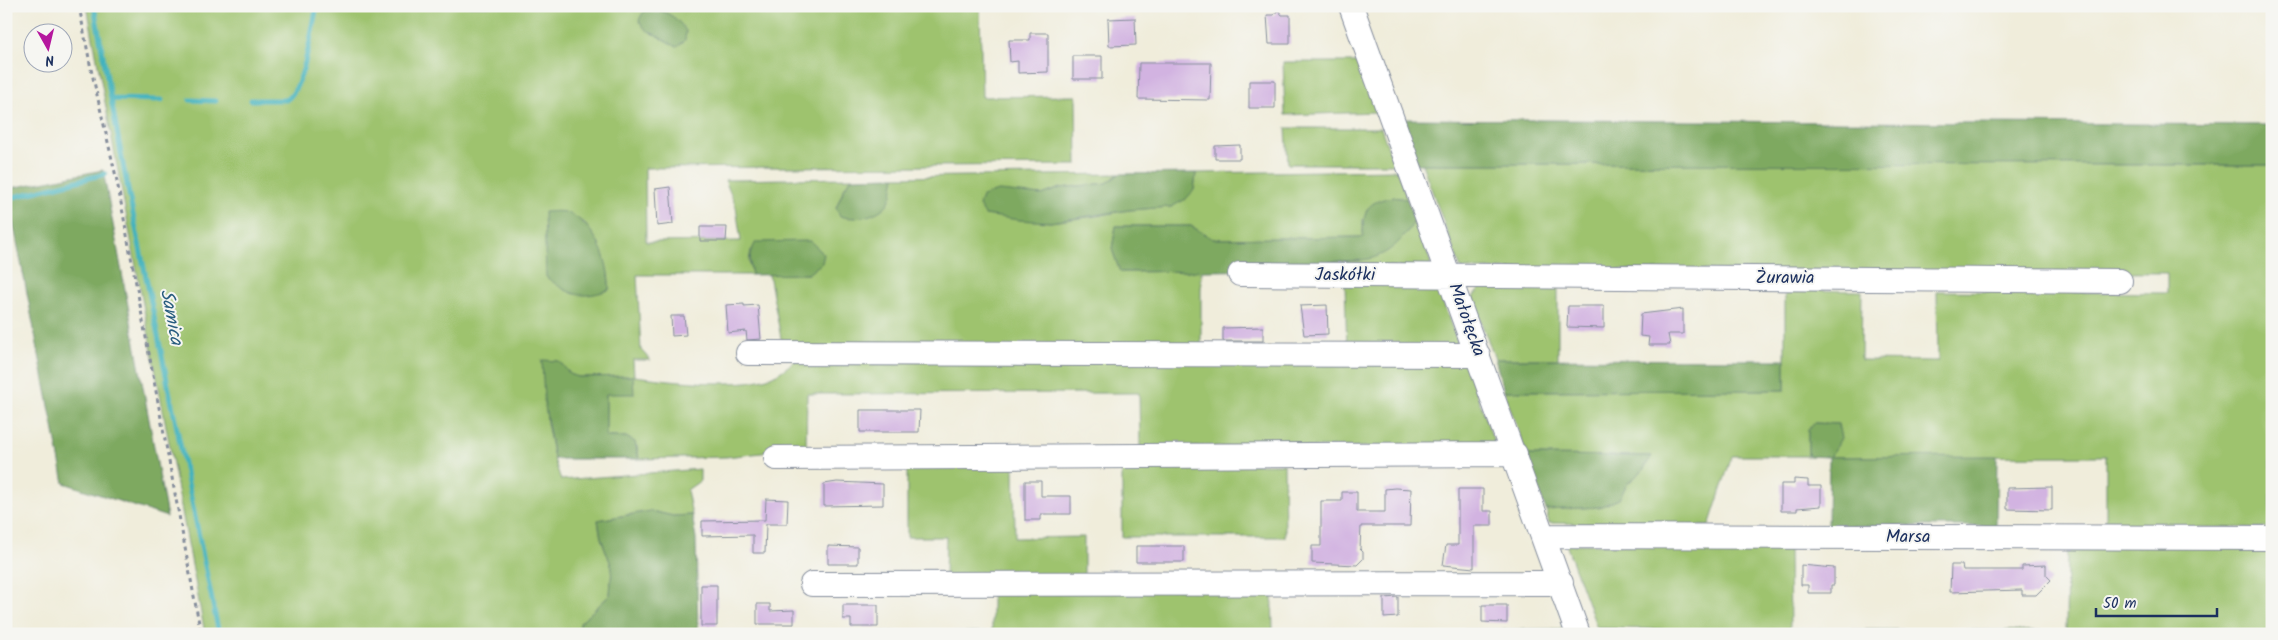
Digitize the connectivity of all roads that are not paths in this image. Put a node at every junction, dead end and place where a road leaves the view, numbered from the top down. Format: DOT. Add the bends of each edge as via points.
graph roads {
  1 [pos="1351,6"];
  2 [pos="1240,274"];
  3 [pos="1450,275"];
  4 [pos="2120,281"];
  5 [pos="748,353"];
  6 [pos="1478,355"];
  7 [pos="1515,454"];
  8 [pos="776,458"];
  9 [pos="1544,536"];
  10 [pos="2272,538"];
  11 [pos="1561,583"];
  12 [pos="812,584"];
  13 [pos="1578,634"];
  1 -- 3 [label="street, Małołęcka"];
  2 -- 3 [label="street, Jaskółki"];
  3 -- 4 [label="street, Żurawia"];
  3 -- 6 [label="street, Małołęcka"];
  5 -- 6 [label="street"];
  6 -- 7 [label="street, Małołęcka"];
  7 -- 8 [label="street"];
  7 -- 9 [label="street, Małołęcka"];
  9 -- 10 [label="street, Marsa"];
  9 -- 11 [label="street, Małołęcka"];
  11 -- 12 [label="street"];
  11 -- 13 [label="street, Małołęcka"];
}
